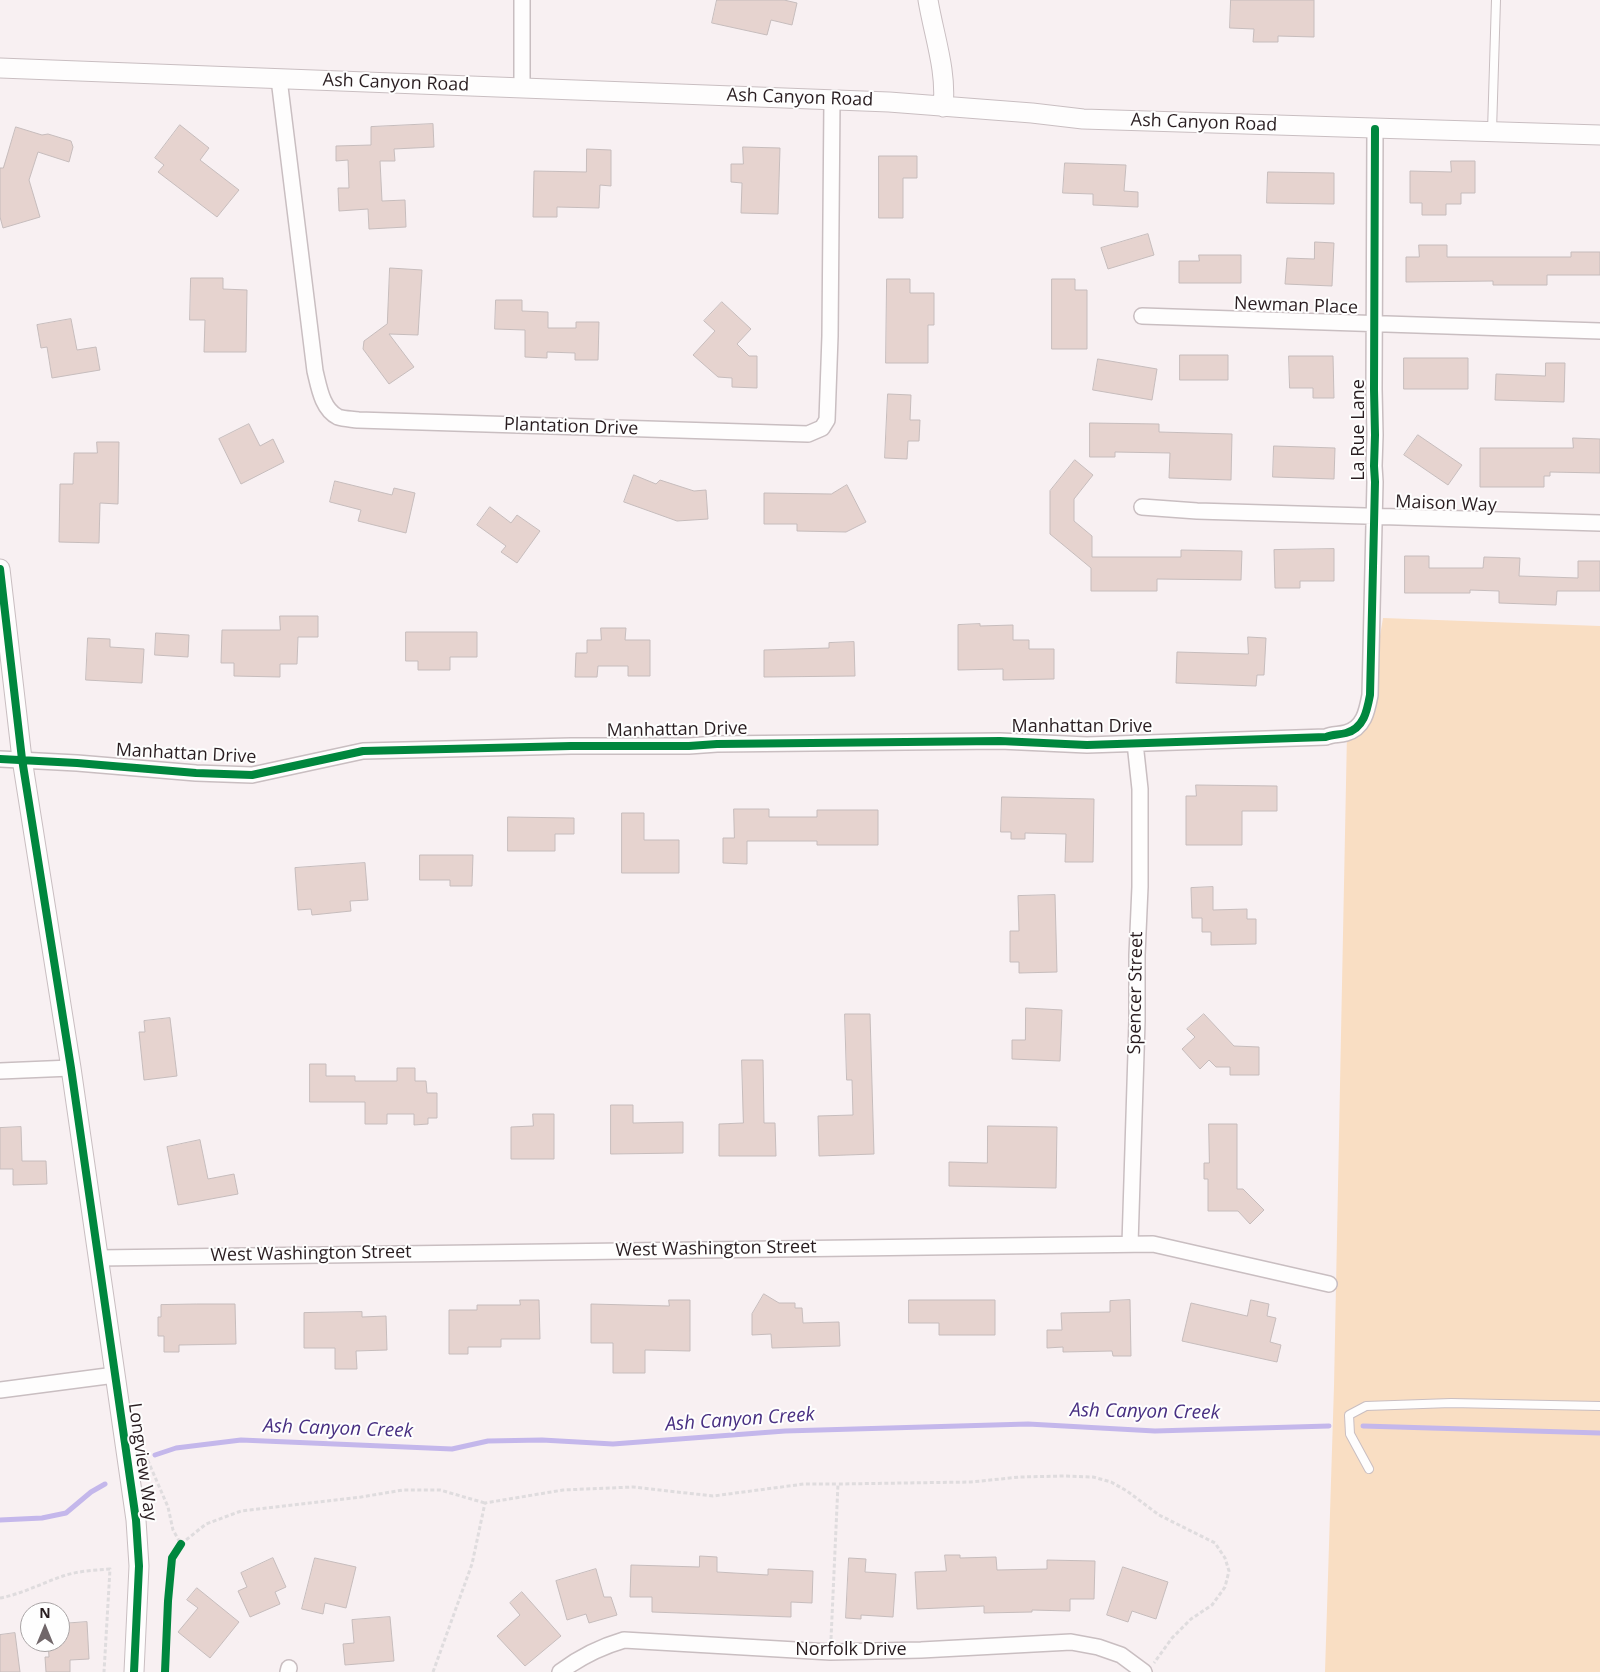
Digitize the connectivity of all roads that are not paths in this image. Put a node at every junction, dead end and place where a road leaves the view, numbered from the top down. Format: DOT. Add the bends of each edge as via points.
graph roads {
  1 [pos="522,0"];
  2 [pos="928,0"];
  3 [pos="1496,0"];
  4 [pos="0,68"];
  5 [pos="279,78"];
  6 [pos="522,88"];
  7 [pos="832,100"];
  8 [pos="943,107"];
  9 [pos="1375,128"];
  10 [pos="1492,132"];
  11 [pos="1600,135"];
  12 [pos="1142,316"];
  13 [pos="1375,324"];
  14 [pos="1600,331"];
  15 [pos="1142,507"];
  16 [pos="1374,516"];
  17 [pos="1600,523"];
  18 [pos="0,569"];
  19 [pos="1356,728"];
  20 [pos="1135,743"];
  21 [pos="0,759"];
  22 [pos="22,759"];
  23 [pos="70,1068"];
  24 [pos="0,1071"];
  25 [pos="1130,1244"];
  26 [pos="98,1258"];
  27 [pos="1329,1284"];
  28 [pos="115,1374"];
  29 [pos="0,1390"];
  30 [pos="1600,1406"];
  31 [pos="1369,1469"];
  32 [pos="1148,1669"];
  33 [pos="134,1672"];
  34 [pos="560,1672"];
  1 -- 6 [label="street"];
  2 -- 8 [label="street" via="945,89"];
  3 -- 10 [label="lane"];
  4 -- 5 [label="street, Ash Canyon Road"];
  5 -- 6 [label="street, Ash Canyon Road"];
  5 -- 7 [label="street, Plantation Drive" via="315,372 326,406 338,416 358,420 808,434 822,428 827,420 830,336"];
  6 -- 7 [label="street, Ash Canyon Road"];
  7 -- 8 [label="street, Ash Canyon Road"];
  8 -- 9 [label="street, Ash Canyon Road" via="1083,120"];
  9 -- 10 [label="street, Ash Canyon Road"];
  9 -- 13 [label="street, La Rue Lane"];
  10 -- 11 [label="street, Ash Canyon Road"];
  12 -- 13 [label="street, Newman Place"];
  13 -- 14 [label="street, Newman Place"];
  13 -- 16 [label="street, La Rue Lane"];
  15 -- 16 [label="street, Maison Way"];
  16 -- 17 [label="street, Maison Way"];
  16 -- 19 [label="street, La Rue Lane" via="1370,695 1366,717"];
  18 -- 22 [label="street, Longview Way"];
  19 -- 20 [label="street, Manhattan Drive" via="1326,737"];
  20 -- 22 [label="street, Manhattan Drive" via="1087,745 990,741 380,750 252,775"];
  20 -- 25 [label="street, Spencer Street" via="1140,789 1140,887"];
  21 -- 22 [label="street, Manhattan Drive"];
  22 -- 23 [label="street, Longview Way"];
  23 -- 24 [label="street"];
  23 -- 26 [label="street, Longview Way"];
  25 -- 26 [label="street, West Washington Street"];
  25 -- 27 [label="street, West Washington Street" via="1153,1244"];
  26 -- 28 [label="street, Longview Way"];
  28 -- 29 [label="street"];
  28 -- 33 [label="street, Longview Way" via="136,1520 139,1566"];
  30 -- 31 [label="lane" via="1451,1403 1366,1406 1349,1415 1350,1434"];
  32 -- 34 [label="street, Norfolk Drive" via="1098,1647 1071,1642 830,1652 624,1640 602,1646"];
}
